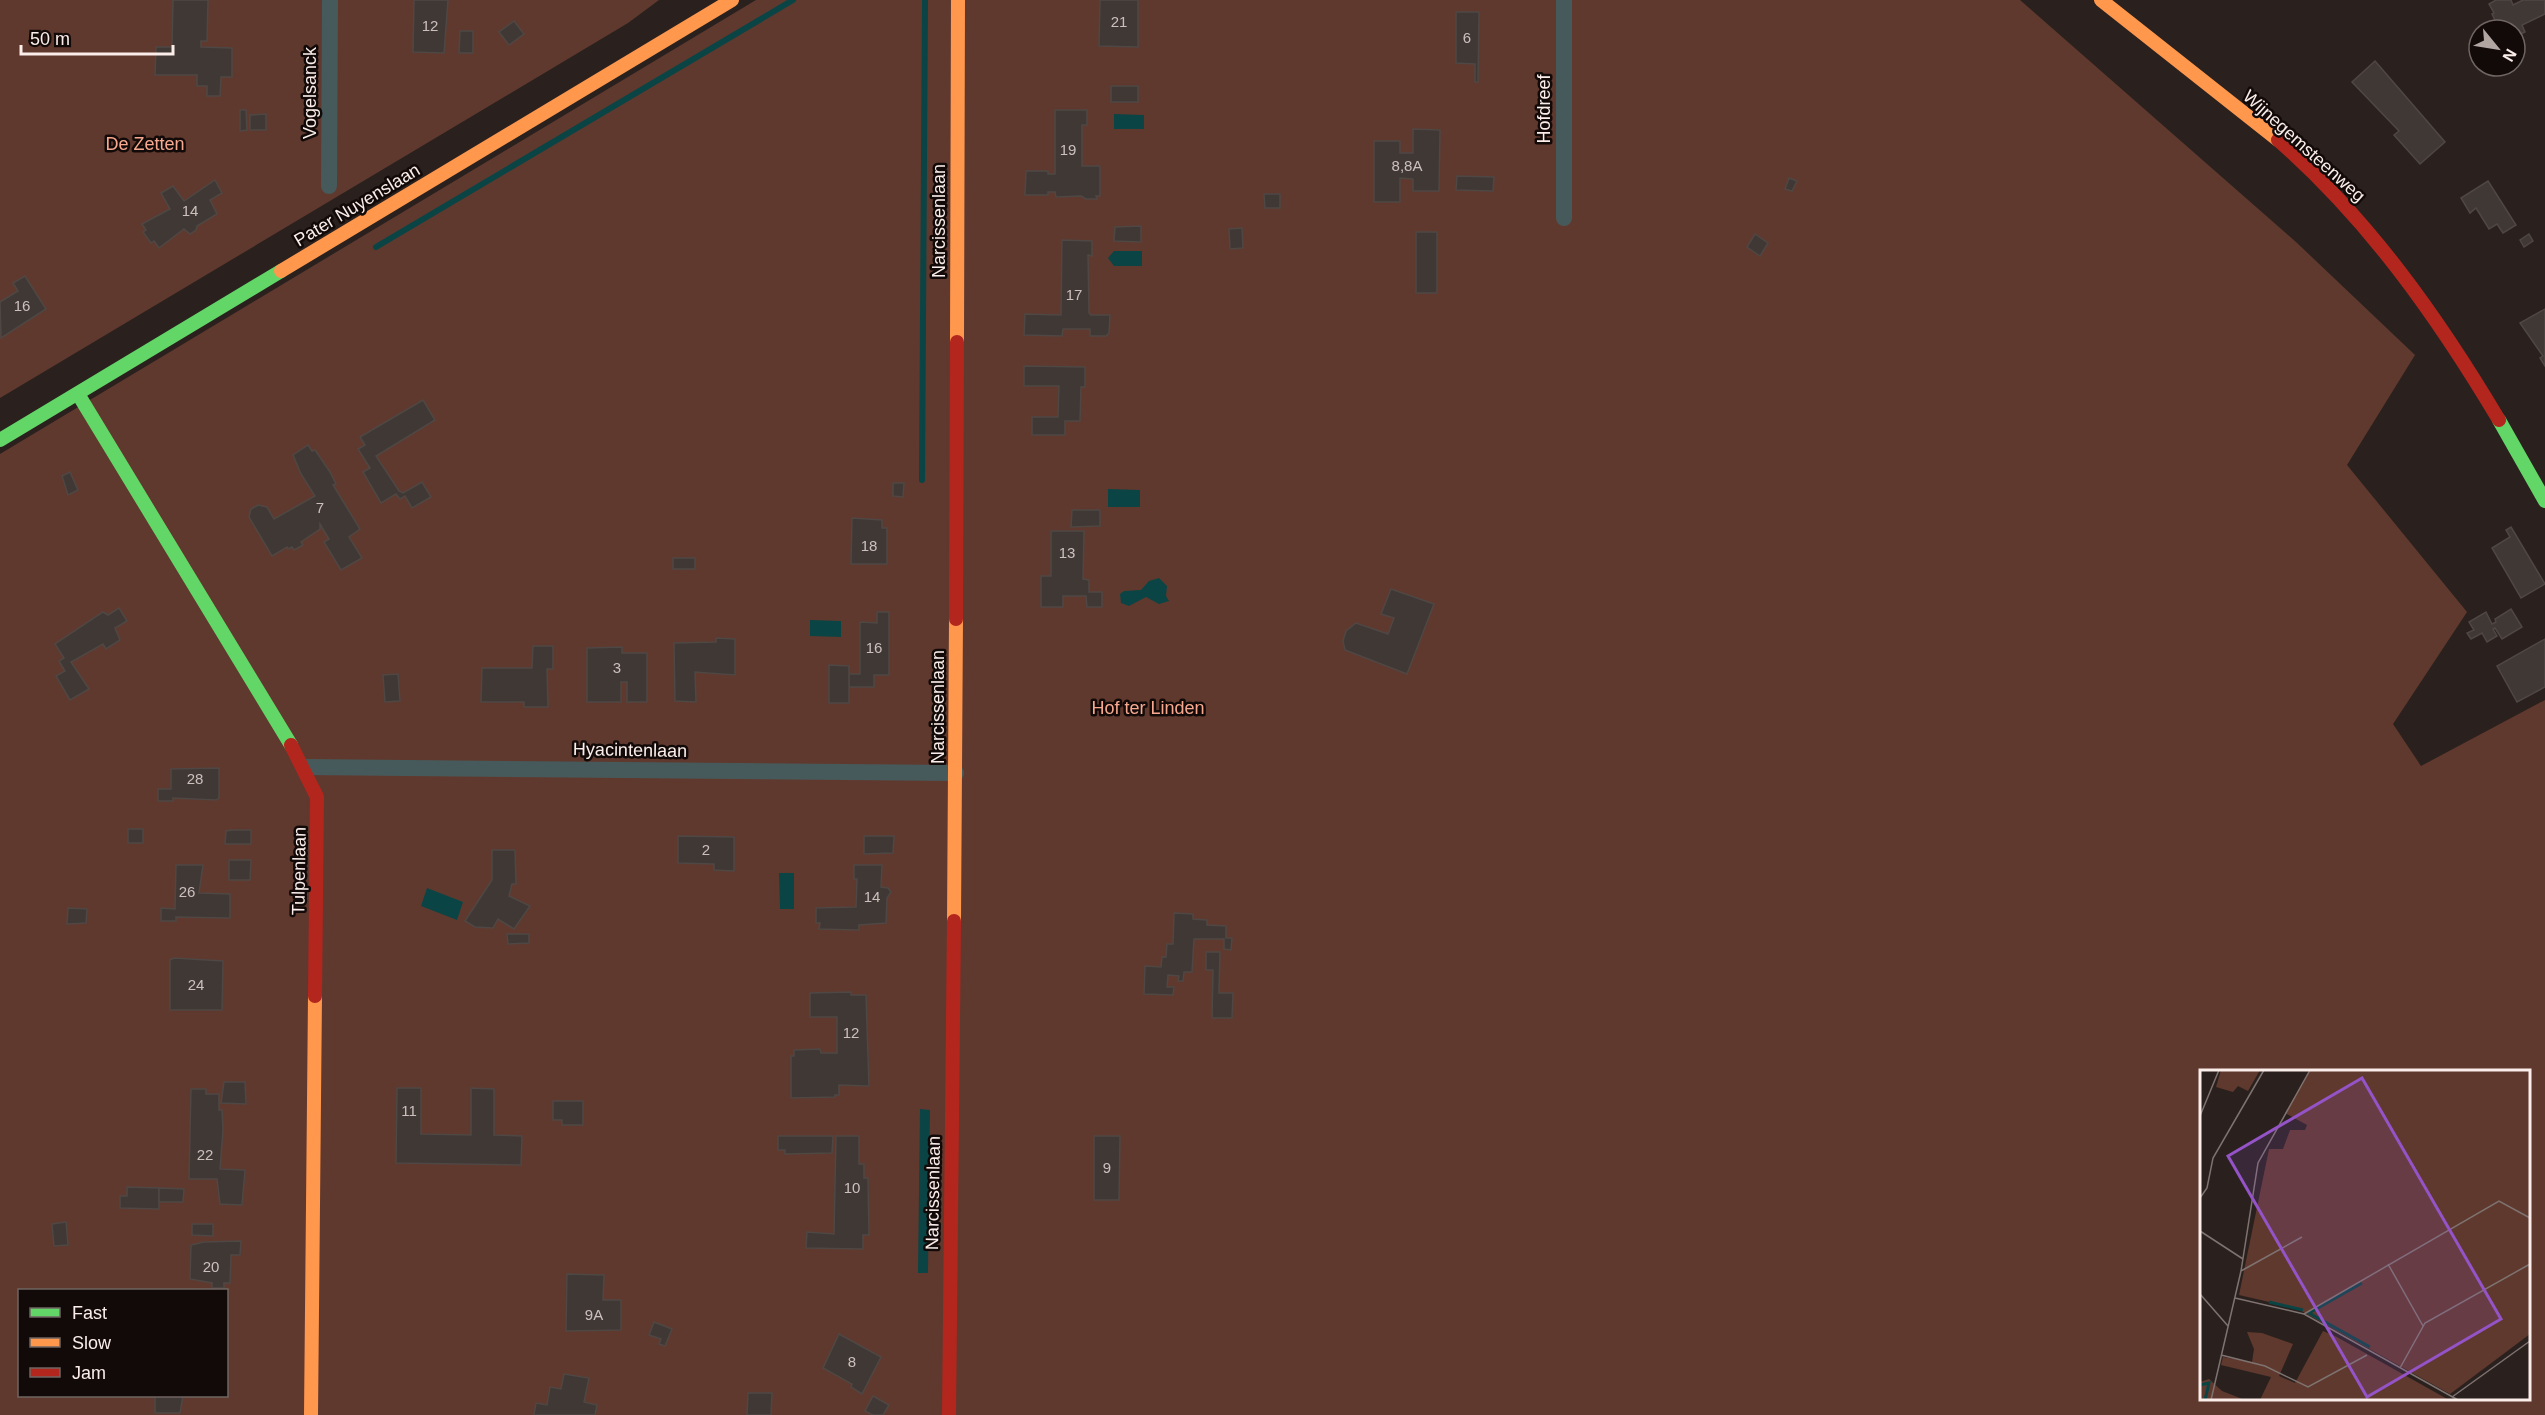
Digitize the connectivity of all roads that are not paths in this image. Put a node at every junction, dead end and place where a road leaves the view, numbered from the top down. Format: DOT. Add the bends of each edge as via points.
graph roads {
  1 [pos="330,0"];
  2 [pos="732,0"];
  3 [pos="958,0"];
  4 [pos="1564,0"];
  5 [pos="2101,0"];
  6 [pos="329,186"];
  7 [pos="1564,218"];
  8 [pos="78,394"];
  9 [pos="0,441"];
  10 [pos="2545,501"];
  11 [pos="304,767"];
  12 [pos="956,773"];
  13 [pos="310,1415"];
  14 [pos="949,1415"];
  1 -- 6 [label="street, Vogelsanck"];
  2 -- 8 [label="street, Pater Nuyenslaan"];
  3 -- 12 [label="street, Narcissenlaan"];
  4 -- 7 [label="street, Hofdreef"];
  5 -- 10 [label="street, Wijnegemsteenweg" via="2267,133 2350,210 2415,287 2458,351"];
  8 -- 9 [label="street, Pater Nuyenslaan"];
  8 -- 11 [label="street, Tulpenlaan"];
  11 -- 12 [label="street, Hyacintenlaan"];
  11 -- 13 [label="street, Tulpenlaan" via="318,796"];
  12 -- 14 [label="street, Narcissenlaan"];
}
